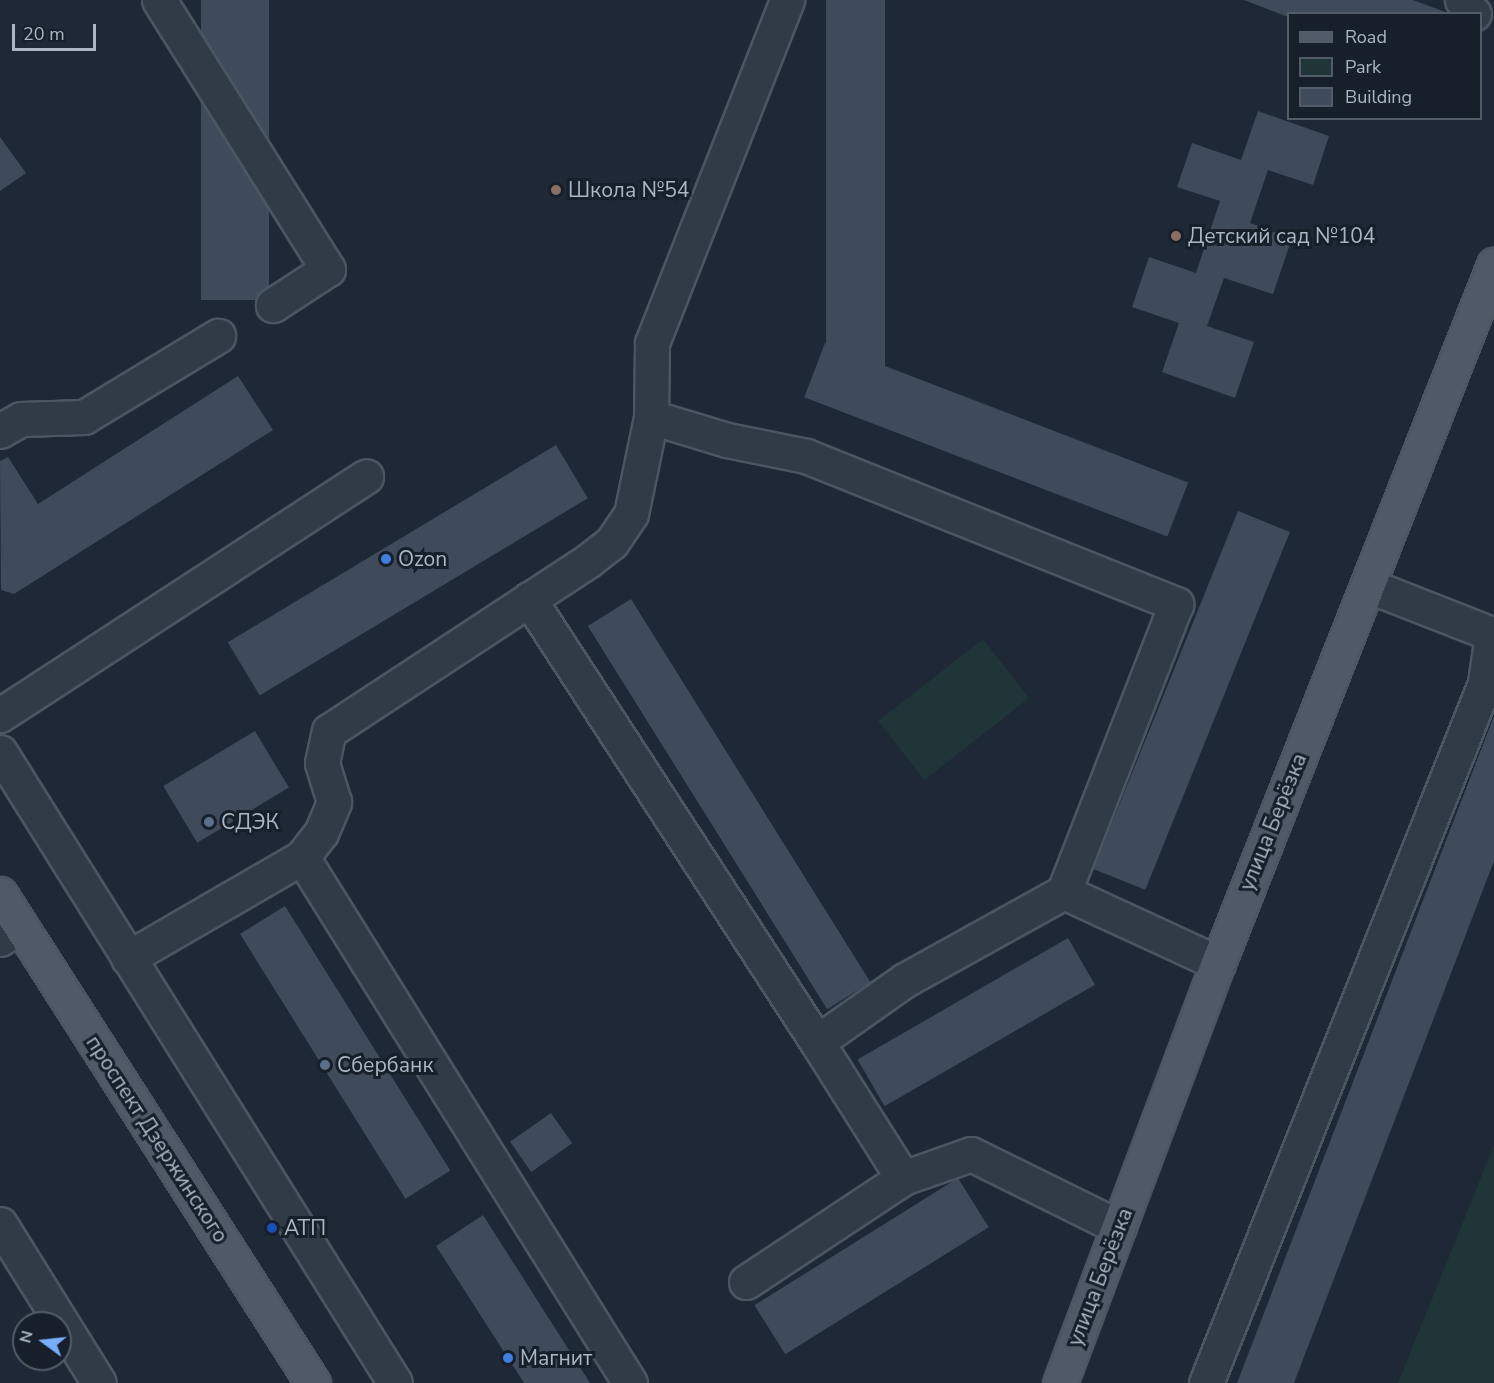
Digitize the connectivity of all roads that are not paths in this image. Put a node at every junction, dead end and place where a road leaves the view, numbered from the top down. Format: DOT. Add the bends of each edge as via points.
graph roads {
  1 [pos="159,0"];
  2 [pos="787,0"];
  3 [pos="1462,0"];
  4 [pos="1472,12"];
  5 [pos="1494,265"];
  6 [pos="273,305"];
  7 [pos="218,336"];
  8 [pos="651,417"];
  9 [pos="0,431"];
  10 [pos="366,476"];
  11 [pos="1368,585"];
  12 [pos="529,599"];
  13 [pos="1493,632"];
  14 [pos="0,715"];
  15 [pos="0,752"];
  16 [pos="302,856"];
  17 [pos="1064,892"];
  18 [pos="0,894"];
  19 [pos="10,932"];
  20 [pos="128,958"];
  21 [pos="1218,963"];
  22 [pos="817,1042"];
  23 [pos="903,1178"];
  24 [pos="0,1224"];
  25 [pos="1119,1227"];
  26 [pos="746,1282"];
  27 [pos="99,1383"];
  28 [pos="313,1383"];
  29 [pos="395,1383"];
  30 [pos="630,1383"];
  31 [pos="1060,1383"];
  32 [pos="1206,1383"];
  1 -- 6 [label="street" via="328,269"];
  2 -- 8 [label="street" via="652,343"];
  3 -- 4 [label="street"];
  5 -- 11 [label="main road, улица Берёзка"];
  7 -- 9 [label="street" via="84,417 21,419"];
  8 -- 12 [label="street" via="631,514 612,542"];
  8 -- 17 [label="street" via="727,440 806,456 1176,604"];
  10 -- 14 [label="street"];
  11 -- 13 [label="street"];
  11 -- 21 [label="main road, улица Берёзка"];
  12 -- 16 [label="street" via="329,731 322,763 334,802 321,832"];
  12 -- 22 [label="street"];
  13 -- 32 [label="street" via="1485,683"];
  15 -- 20 [label="street"];
  16 -- 20 [label="street"];
  16 -- 30 [label="street"];
  17 -- 21 [label="street"];
  17 -- 22 [label="street" via="905,980"];
  18 -- 19 [label="main road, проспект Дзержинского"];
  19 -- 28 [label="main road, проспект Дзержинского"];
  20 -- 29 [label="street"];
  21 -- 25 [label="main road, улица Берёзка"];
  22 -- 23 [label="street"];
  23 -- 25 [label="street" via="971,1154"];
  23 -- 26 [label="street"];
  24 -- 27 [label="street"];
  25 -- 31 [label="main road, улица Берёзка"];
}
